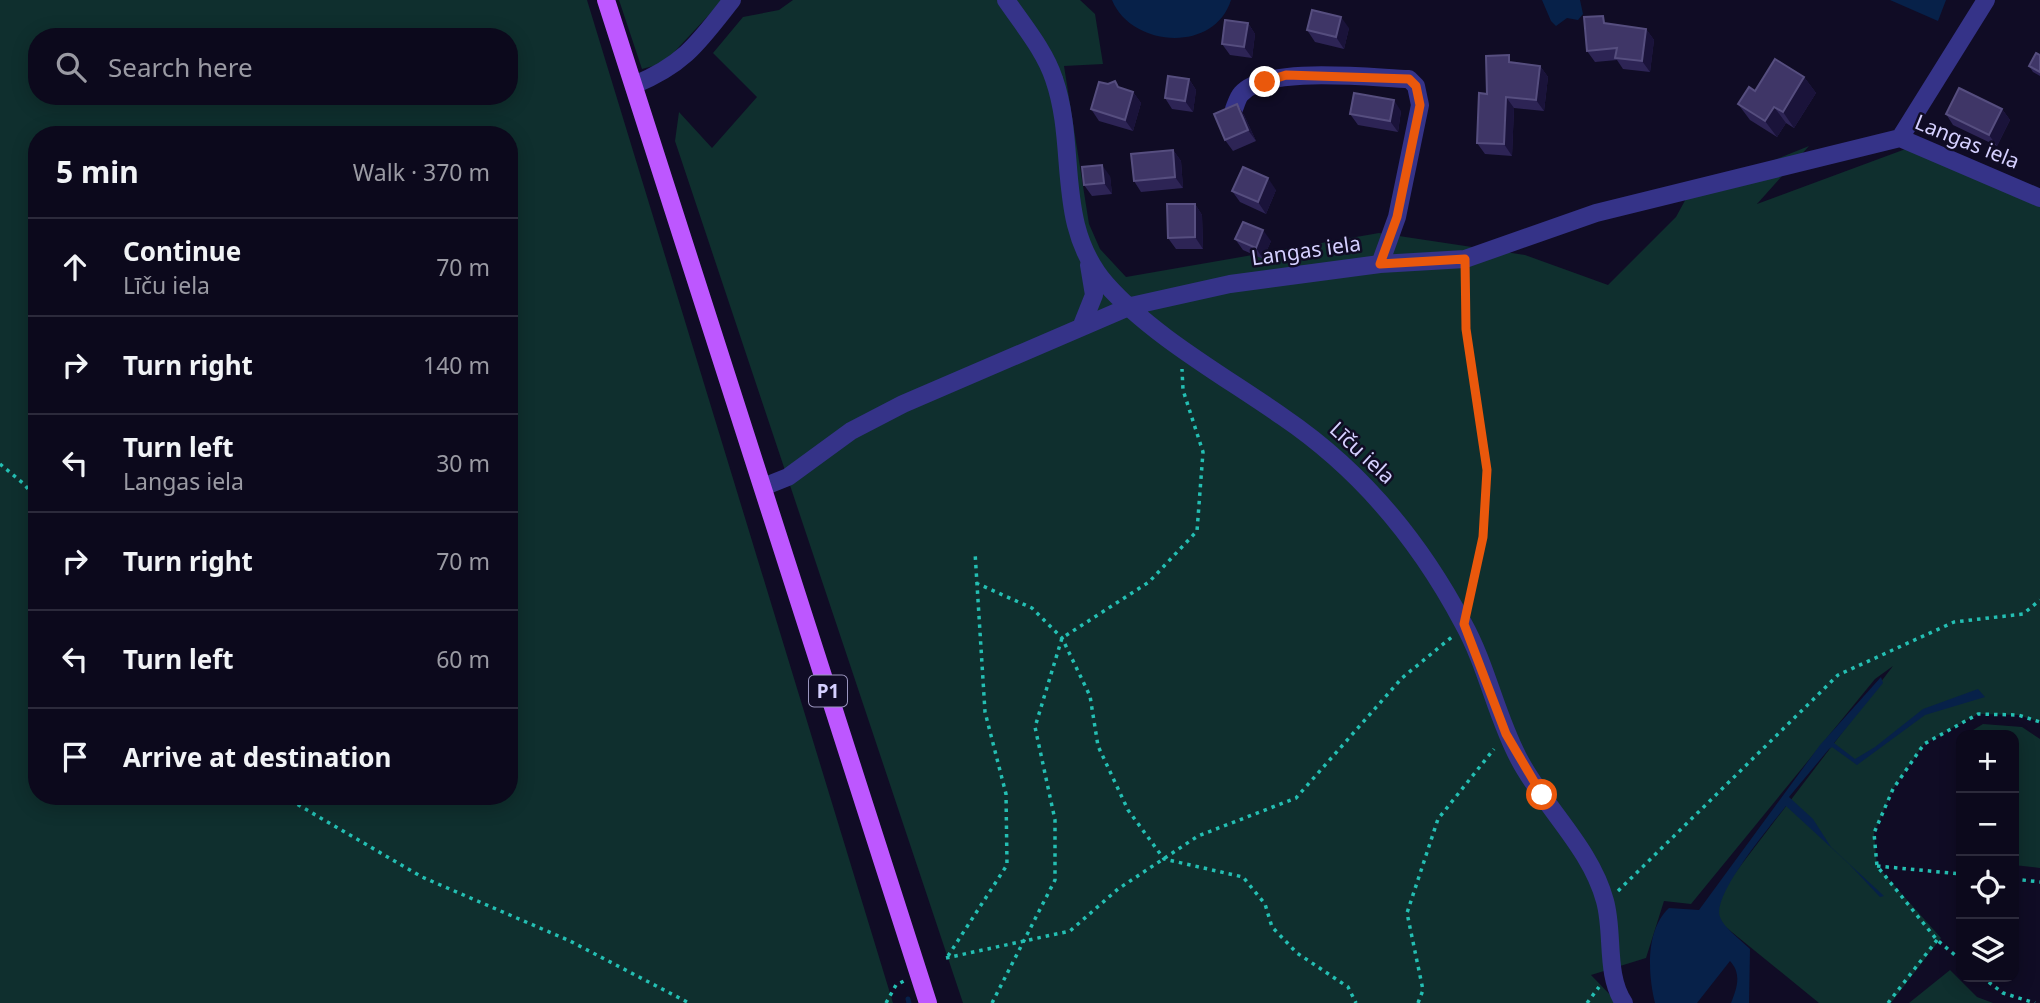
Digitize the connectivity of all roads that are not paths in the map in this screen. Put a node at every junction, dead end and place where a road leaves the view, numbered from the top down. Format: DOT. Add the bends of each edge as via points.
graph roads {
  1 [pos="606,0"];
  2 [pos="732,0"];
  3 [pos="1006,0"];
  4 [pos="1986,0"];
  5 [pos="634,85"];
  6 [pos="1234,109"];
  7 [pos="1900,138"];
  8 [pos="2040,198"];
  9 [pos="1088,258"];
  10 [pos="1380,264"];
  11 [pos="1131,306"];
  12 [pos="1082,325"];
  13 [pos="763,487"];
  14 [pos="928,1003"];
  15 [pos="1624,1003"];
  1 -- 5 [label="main road, P1"];
  2 -- 5 [label="street" via="699,43 665,72"];
  3 -- 9 [label="street, Līču iela" via="1054,79 1071,210"];
  4 -- 7 [label="street"];
  5 -- 13 [label="main road, P1"];
  6 -- 10 [label="street" via="1240,94 1250,86 1286,75 1409,79 1416,86 1420,105 1397,217"];
  7 -- 8 [label="street, Langas iela"];
  7 -- 10 [label="street, Langas iela" via="1596,214 1465,259"];
  9 -- 11 [label="street, Līču iela"];
  9 -- 12 [label="street" via="1094,295"];
  10 -- 11 [label="street, Langas iela" via="1230,284"];
  11 -- 12 [label="street, Langas iela"];
  11 -- 15 [label="street, Līču iela" via="1182,349 1331,452 1377,495 1414,541 1464,624 1506,734 1588,864 1605,900 1614,969"];
  12 -- 13 [label="street, Langas iela" via="902,404 850,431 788,477"];
  13 -- 14 [label="main road, P1"];
}
